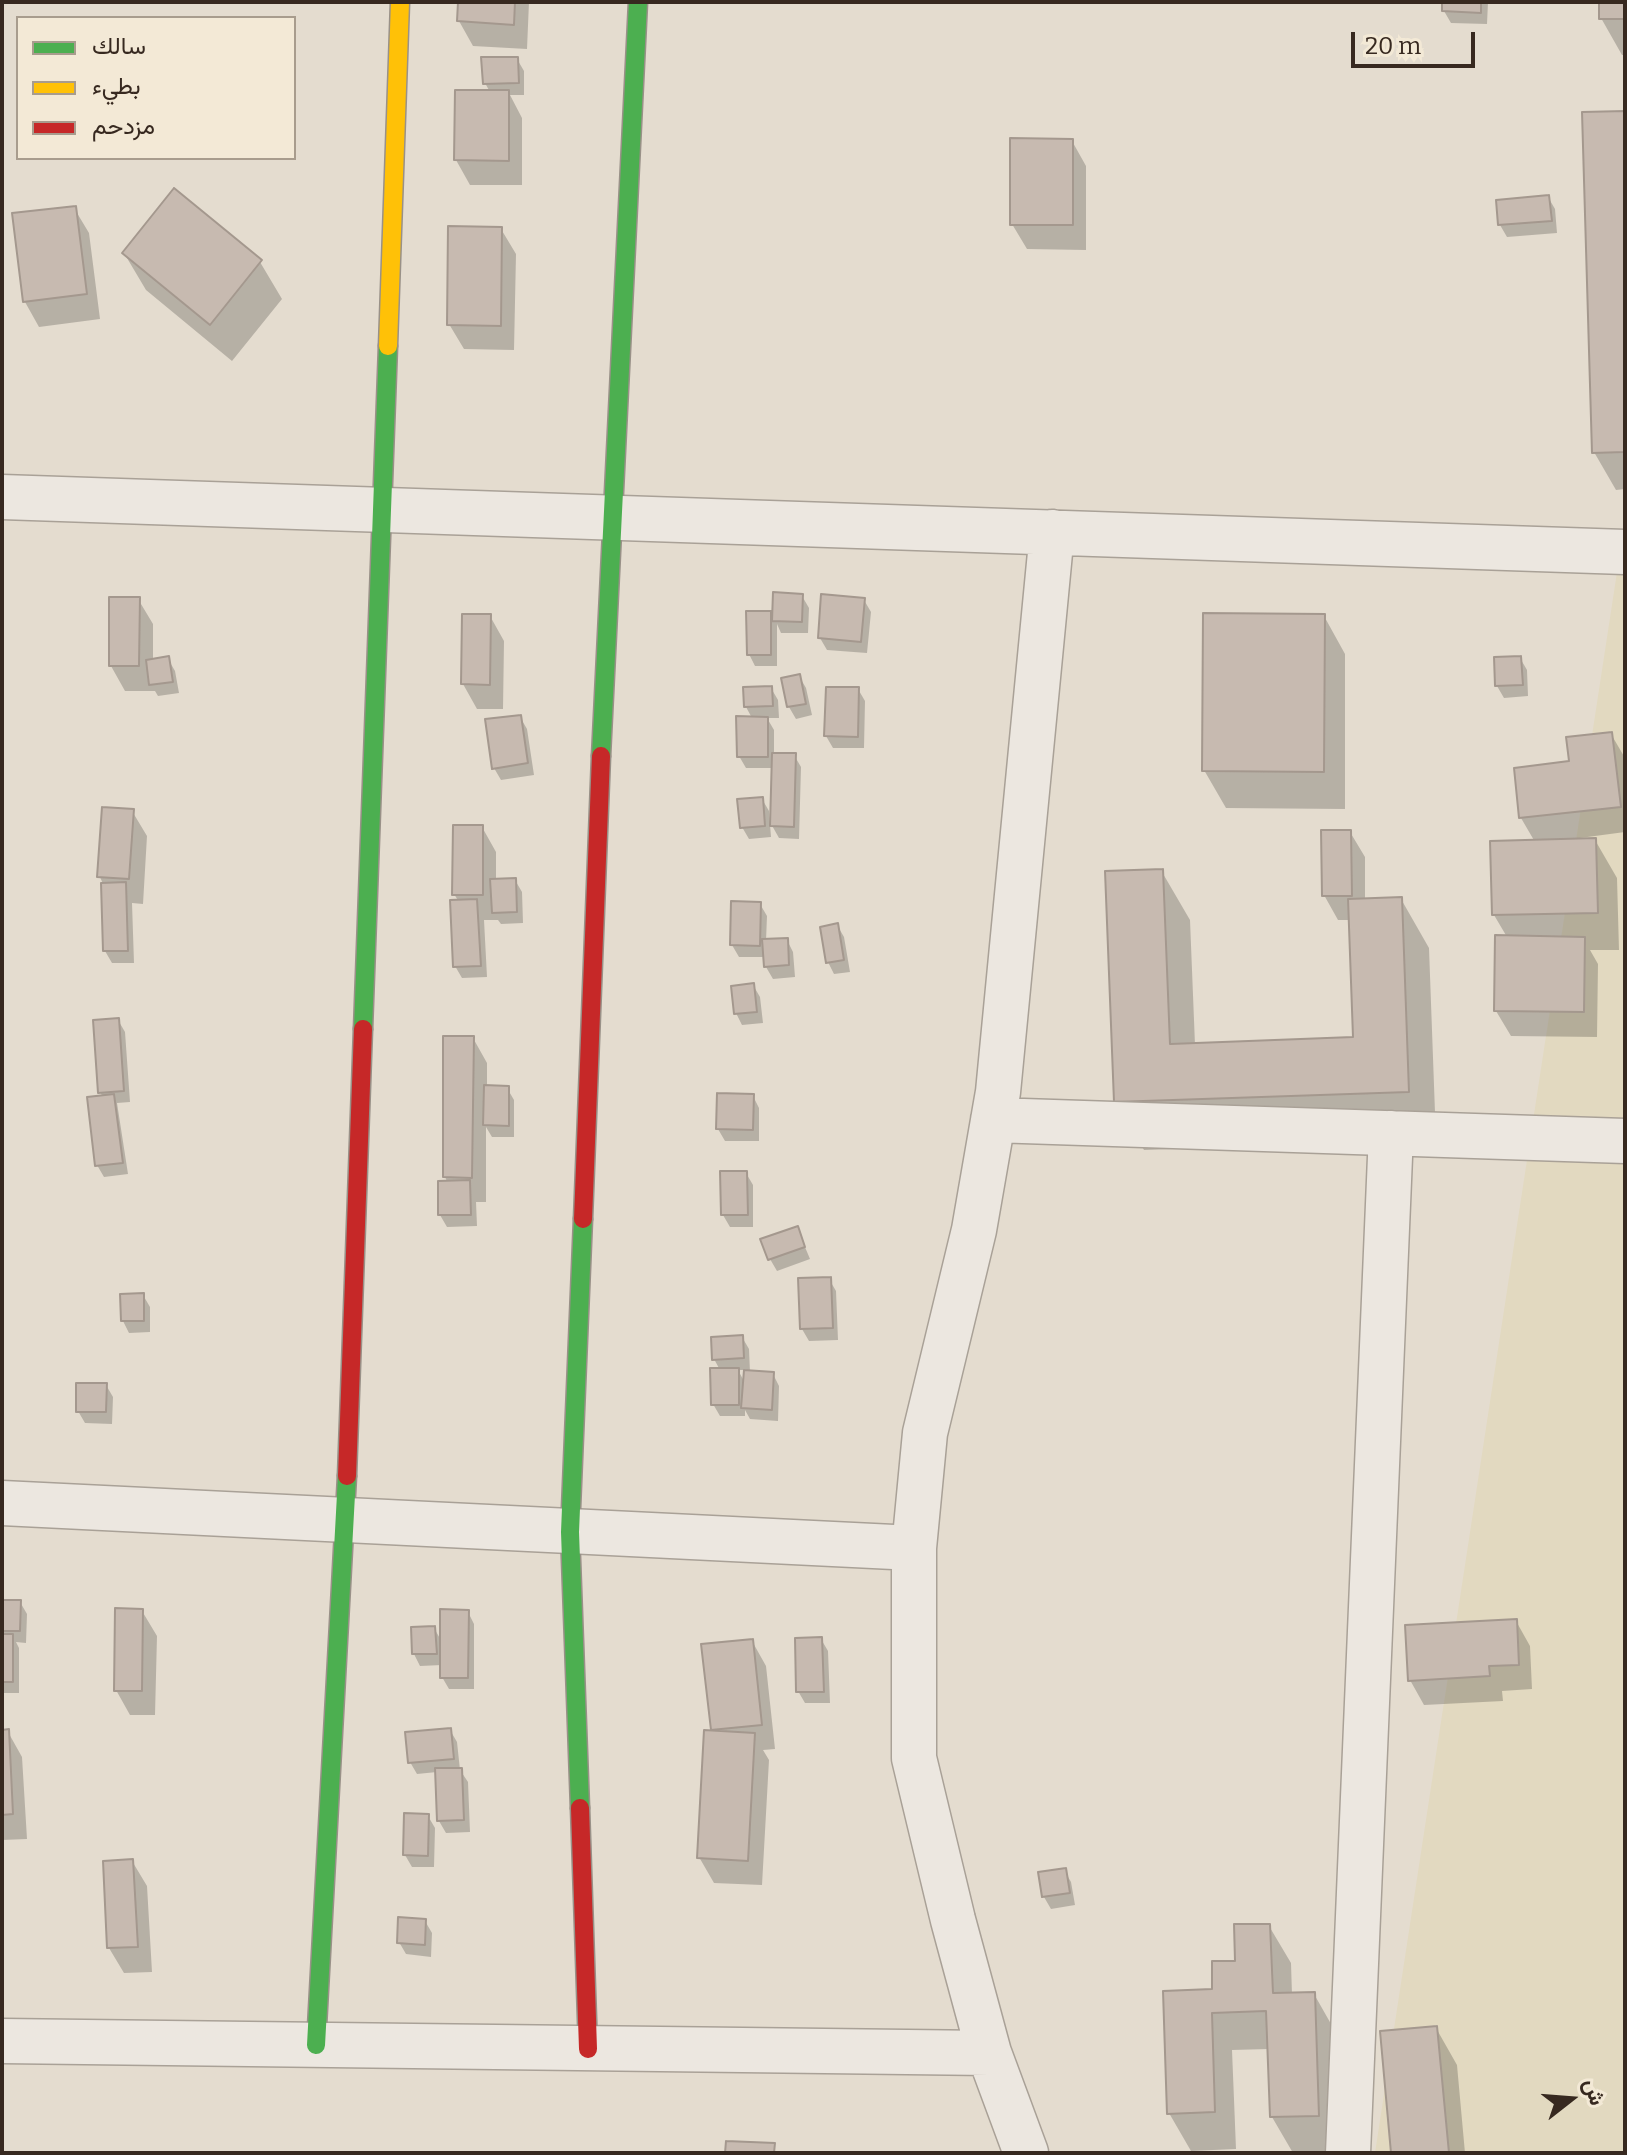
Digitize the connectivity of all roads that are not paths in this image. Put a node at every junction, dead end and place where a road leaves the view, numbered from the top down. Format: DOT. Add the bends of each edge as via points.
graph roads {
  1 [pos="400,2"];
  2 [pos="638,2"];
  3 [pos="2,497"];
  4 [pos="381,509"];
  5 [pos="611,517"];
  6 [pos="1052,532"];
  7 [pos="1625,552"];
  8 [pos="993,1120"];
  9 [pos="1391,1133"];
  10 [pos="1625,1141"];
  11 [pos="2,1503"];
  12 [pos="345,1521"];
  13 [pos="570,1532"];
  14 [pos="914,1548"];
  15 [pos="2,2041"];
  16 [pos="316,2045"];
  17 [pos="588,2049"];
  18 [pos="989,2053"];
  19 [pos="1026,2153"];
  20 [pos="1348,2153"];
  1 -- 4 [label="street"];
  2 -- 5 [label="street"];
  3 -- 4 [label="street"];
  4 -- 5 [label="street"];
  4 -- 12 [label="street"];
  5 -- 6 [label="street"];
  5 -- 13 [label="street"];
  6 -- 7 [label="street"];
  6 -- 8 [label="street"];
  8 -- 9 [label="street"];
  8 -- 14 [label="street" via="974,1230 925,1433"];
  9 -- 10 [label="street"];
  9 -- 20 [label="street"];
  11 -- 12 [label="street"];
  12 -- 13 [label="street"];
  12 -- 16 [label="street"];
  13 -- 14 [label="street"];
  13 -- 17 [label="street"];
  14 -- 18 [label="street" via="914,1758"];
  15 -- 16 [label="street"];
  16 -- 17 [label="street"];
  17 -- 18 [label="street"];
  18 -- 19 [label="street"];
}
